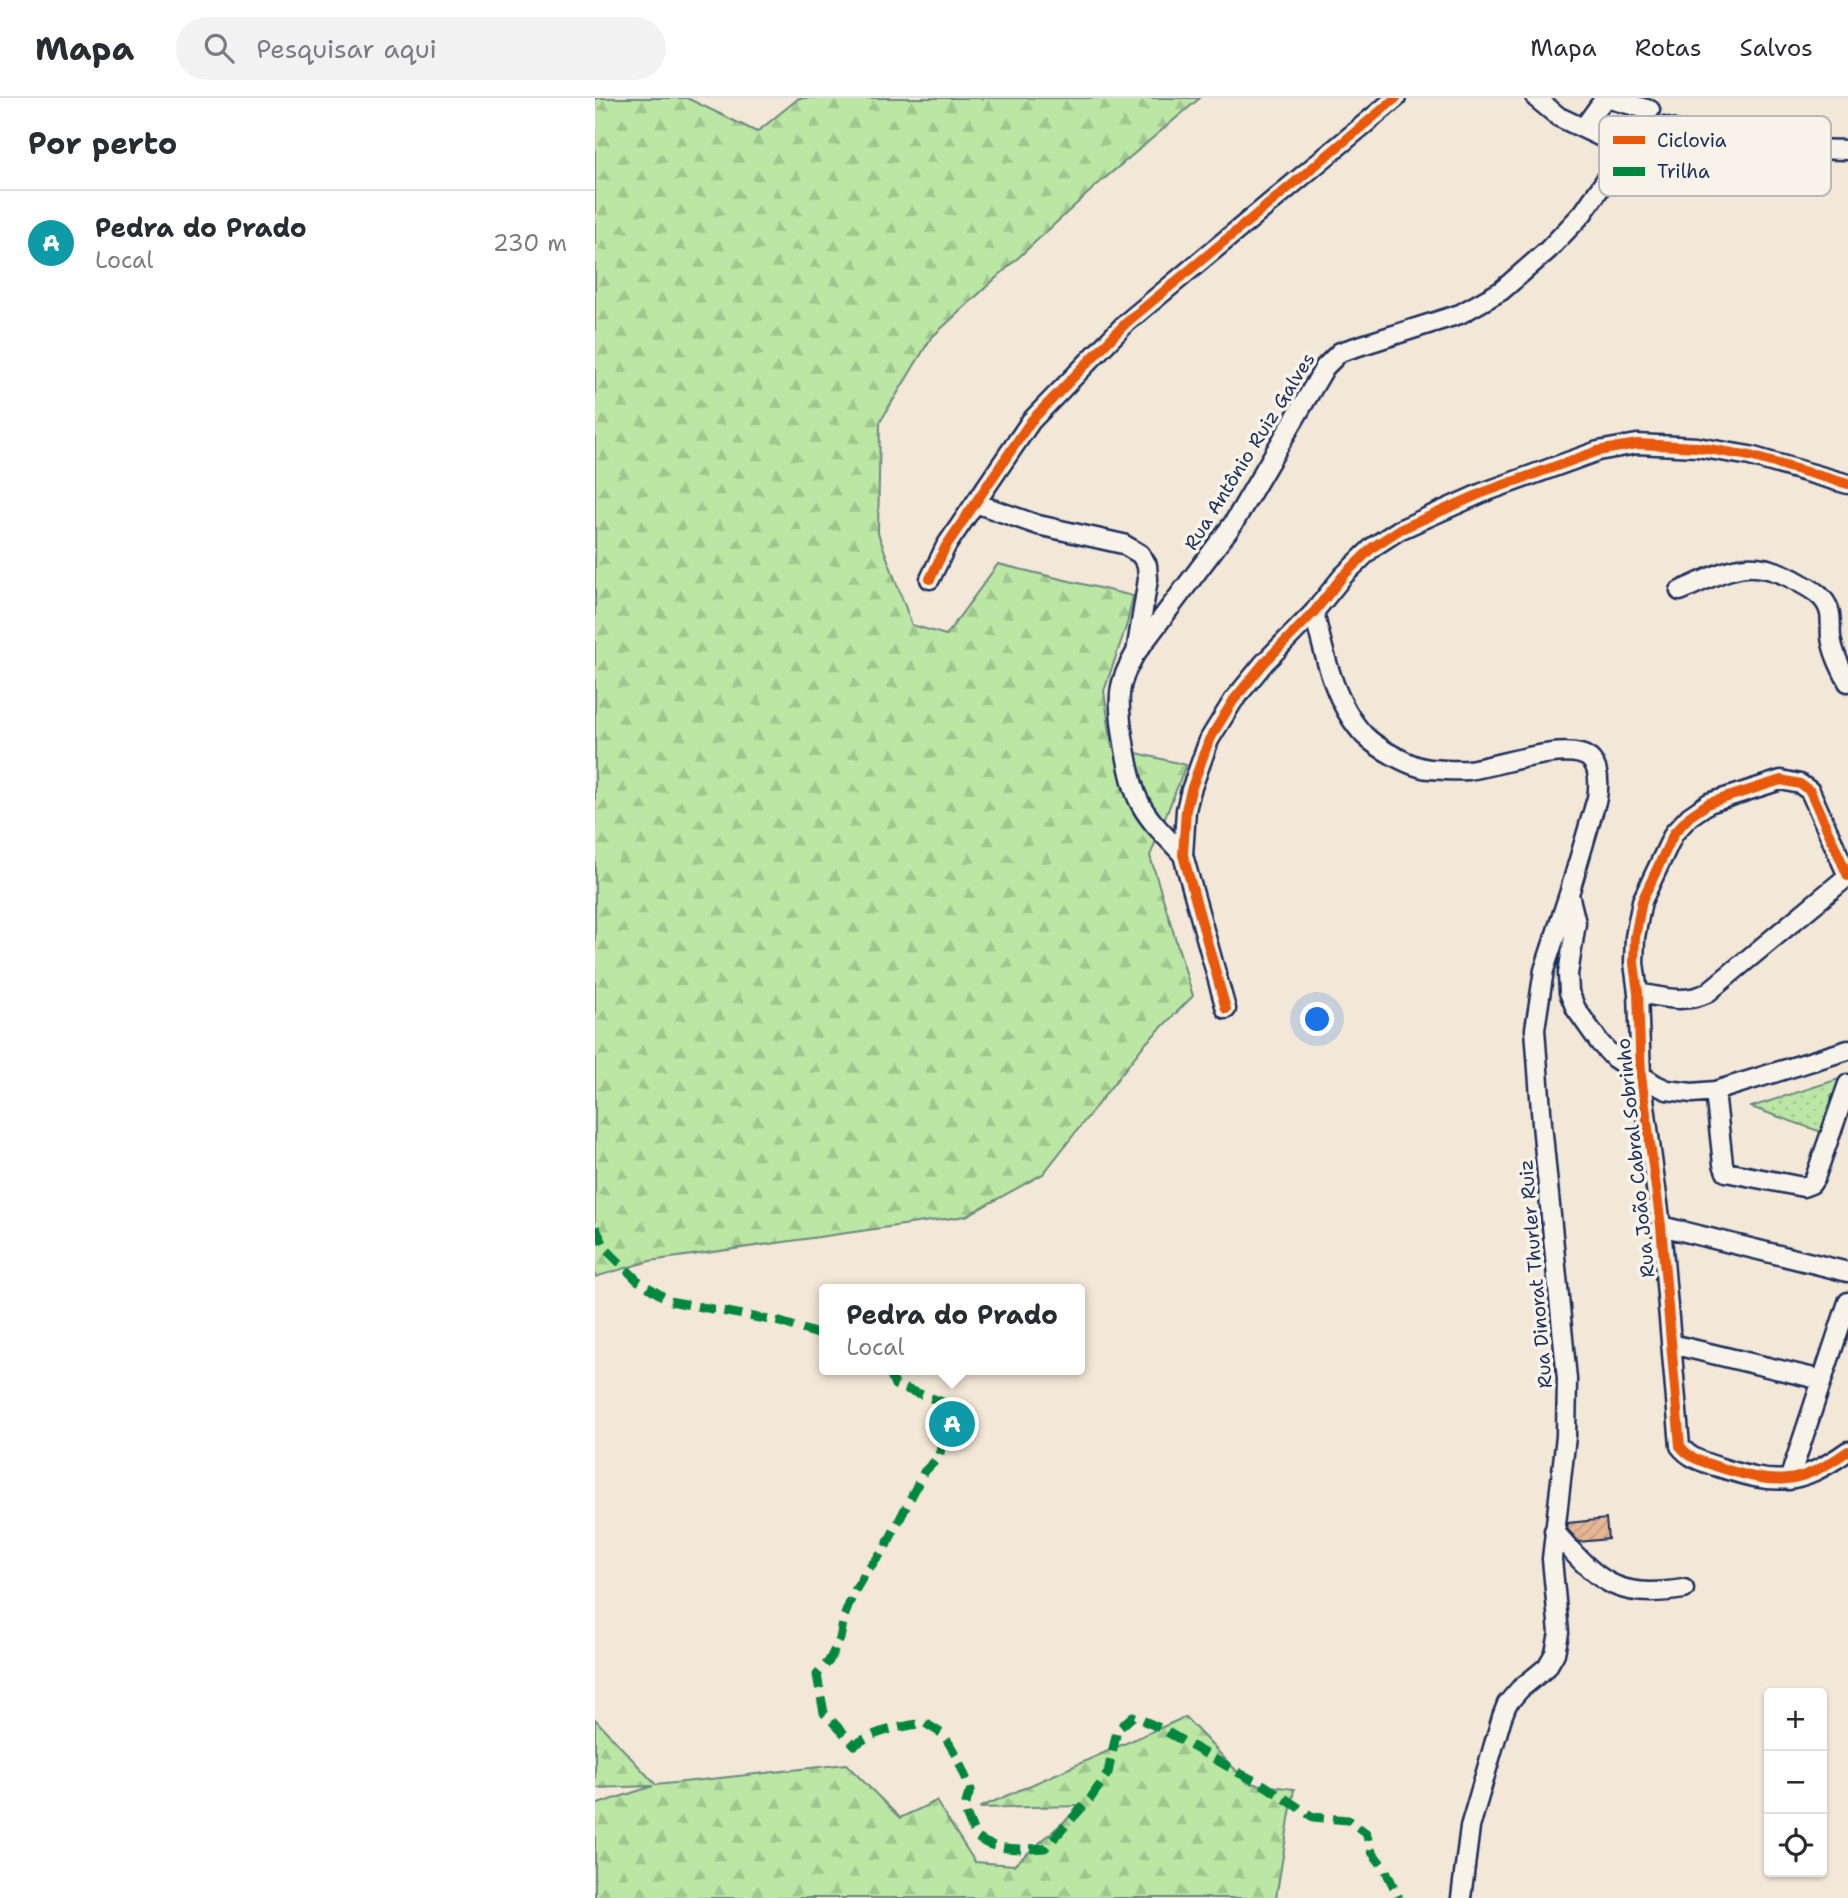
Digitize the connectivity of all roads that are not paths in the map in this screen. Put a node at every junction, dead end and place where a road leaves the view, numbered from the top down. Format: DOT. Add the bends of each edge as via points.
graph roads {
  1 [pos="1396,98"];
  2 [pos="1536,98"];
  3 [pos="1605,98"];
  4 [pos="1647,104"];
  5 [pos="1584,127"];
  6 [pos="1599,135"];
  7 [pos="1599,190"];
  8 [pos="1848,484"];
  9 [pos="975,503"];
  10 [pos="930,579"];
  11 [pos="1680,591"];
  12 [pos="1314,612"];
  13 [pos="1135,654"];
  14 [pos="1848,682"];
  15 [pos="1183,855"];
  16 [pos="1848,876"];
  17 [pos="1569,894"];
  18 [pos="1638,993"];
  19 [pos="1226,1009"];
  20 [pos="1848,1050"];
  21 [pos="1641,1076"];
  22 [pos="1848,1084"];
  23 [pos="1715,1091"];
  24 [pos="1661,1226"];
  25 [pos="1848,1272"];
  26 [pos="1848,1302"];
  27 [pos="1671,1344"];
  28 [pos="1822,1380"];
  29 [pos="1848,1451"];
  30 [pos="1789,1480"];
  31 [pos="1554,1531"];
  32 [pos="1683,1589"];
  33 [pos="1461,1898"];
  1 -- 9 [label="street" via="1126,323 1031,421"];
  2 -- 5 [label="street" via="1559,117"];
  3 -- 4 [label="street"];
  3 -- 5 [label="street"];
  5 -- 6 [label="street"];
  7 -- 13 [label="street, Rua Antônio Ruiz Galves" via="1548,250 1501,292 1460,314 1340,352 1325,367 1233,524"];
  8 -- 12 [label="street" via="1750,456 1697,447 1637,444 1598,451 1482,493 1399,530 1373,547"];
  9 -- 10 [label="street"];
  9 -- 13 [label="street" via="1038,525 1123,544 1140,554 1148,579"];
  11 -- 14 [label="street" via="1725,570 1750,565 1792,578 1814,591 1829,608 1833,647"];
  12 -- 15 [label="street" via="1256,672 1209,740 1186,810"];
  12 -- 17 [label="street, Rua Dinorat Thurler Ruiz" via="1327,666 1343,703 1364,735 1393,755 1427,769 1469,770 1571,752 1588,757 1597,771 1597,798"];
  13 -- 15 [label="street, Rua Antônio Ruiz Galves" via="1120,694 1132,776 1151,821"];
  15 -- 19 [label="street"];
  16 -- 18 [label="street" via="1707,993 1679,1000"];
  16 -- 18 [label="street, Rua João Cabral Sobrinho" via="1817,804 1800,784 1781,780 1709,803 1674,833 1642,901 1635,937"];
  17 -- 21 [label="street, Rua Dinorat Thurler Ruiz" via="1576,923 1569,992 1599,1042"];
  17 -- 31 [label="street, Rua Dinorat Thurler Ruiz" via="1544,970 1535,1029 1567,1379 1566,1436"];
  18 -- 21 [label="street, Rua João Cabral Sobrinho"];
  20 -- 23 [label="street, Rua Dinorat Thurler Ruiz"];
  21 -- 23 [label="street, Rua Dinorat Thurler Ruiz" via="1667,1090"];
  21 -- 24 [label="street, Rua João Cabral Sobrinho"];
  22 -- 23 [label="street" via="1815,1178 1803,1188 1726,1172"];
  24 -- 25 [label="street"];
  24 -- 27 [label="street, Rua João Cabral Sobrinho"];
  26 -- 28 [label="street"];
  27 -- 28 [label="street"];
  27 -- 30 [label="street, Rua João Cabral Sobrinho" via="1678,1439 1685,1452 1764,1480"];
  28 -- 30 [label="street"];
  29 -- 30 [label="street"];
  31 -- 32 [label="street" via="1606,1583 1644,1591"];
  31 -- 33 [label="street, Rua Dinorat Thurler Ruiz" via="1559,1633 1555,1653 1547,1667 1507,1704 1502,1717 1470,1827"];
}
